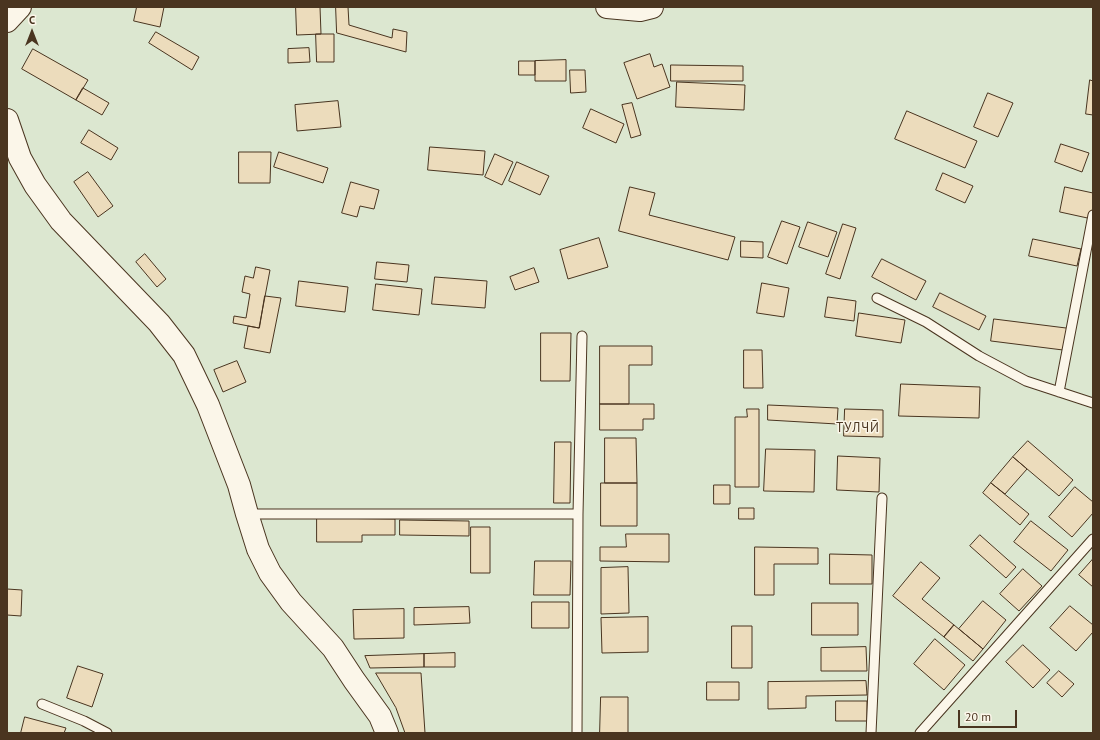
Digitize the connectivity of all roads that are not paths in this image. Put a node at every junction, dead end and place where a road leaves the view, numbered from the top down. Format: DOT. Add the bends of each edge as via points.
graph roads {
  1 [pos="20,7"];
  2 [pos="607,7"];
  3 [pos="652,7"];
  4 [pos="7,21"];
  5 [pos="7,120"];
  6 [pos="1093,215"];
  7 [pos="877,298"];
  8 [pos="582,336"];
  9 [pos="1059,392"];
  10 [pos="1093,403"];
  11 [pos="882,498"];
  12 [pos="247,514"];
  13 [pos="578,514"];
  14 [pos="1093,539"];
  15 [pos="42,704"];
  16 [pos="107,733"];
  17 [pos="387,733"];
  18 [pos="577,733"];
  19 [pos="871,733"];
  20 [pos="920,733"];
  1 -- 4 [label="street"];
  2 -- 3 [label="street" via="640,10"];
  5 -- 12 [label="street" via="20,158 35,185 62,221 140,302 184,355 208,405 240,484"];
  6 -- 9 [label="lane"];
  7 -- 9 [label="lane" via="926,322 979,356 1026,381"];
  8 -- 13 [label="lane"];
  9 -- 10 [label="lane"];
  11 -- 19 [label="lane"];
  12 -- 13 [label="lane"];
  12 -- 17 [label="street" via="258,549 270,573 291,602 333,648 380,716"];
  13 -- 18 [label="lane"];
  14 -- 20 [label="lane"];
  15 -- 16 [label="lane"];
}
